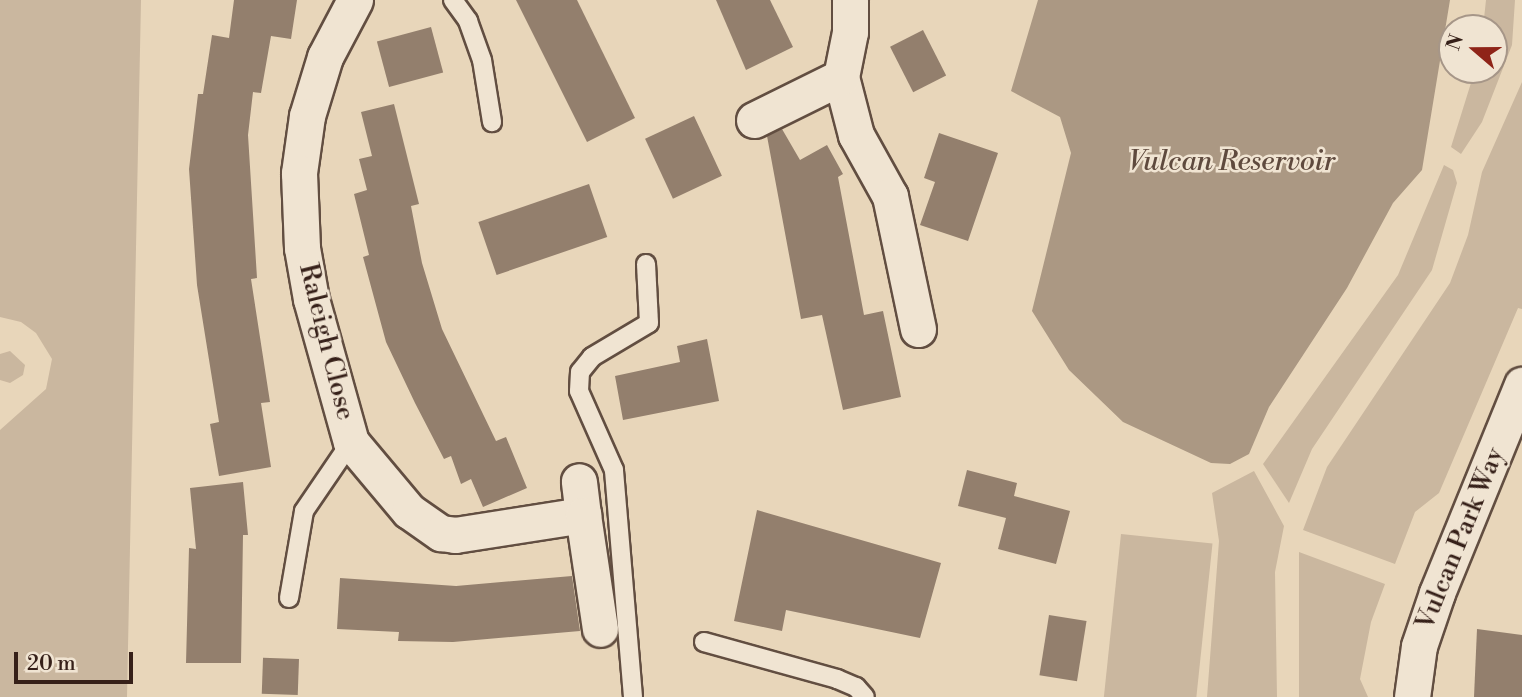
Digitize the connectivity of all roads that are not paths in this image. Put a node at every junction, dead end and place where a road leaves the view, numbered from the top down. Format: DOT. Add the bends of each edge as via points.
graph roads {
  1 [pos="355,0"];
  2 [pos="453,0"];
  3 [pos="850,0"];
  4 [pos="841,78"];
  5 [pos="754,120"];
  6 [pos="492,122"];
  7 [pos="646,264"];
  8 [pos="918,329"];
  9 [pos="1520,398"];
  10 [pos="351,442"];
  11 [pos="289,598"];
  12 [pos="600,629"];
  13 [pos="704,642"];
  14 [pos="633,697"];
  15 [pos="865,697"];
  16 [pos="1412,697"];
  1 -- 10 [label="street, Raleigh Close" via="325,57 307,116 299,173 302,248 311,299"];
  2 -- 6 [label="lane" via="468,21 482,60"];
  3 -- 4 [label="street"];
  4 -- 5 [label="street"];
  4 -- 8 [label="street" via="856,135 890,196"];
  7 -- 14 [label="lane" via="649,323 592,357 580,372 579,391 614,470"];
  9 -- 16 [label="street, Vulcan Park Way" via="1432,606 1419,646"];
  10 -- 11 [label="lane, Raleigh Close" via="304,511"];
  10 -- 12 [label="street, Raleigh Close" via="409,511 441,533 455,535 581,498"];
  13 -- 15 [label="lane" via="836,679 856,687"];
}
